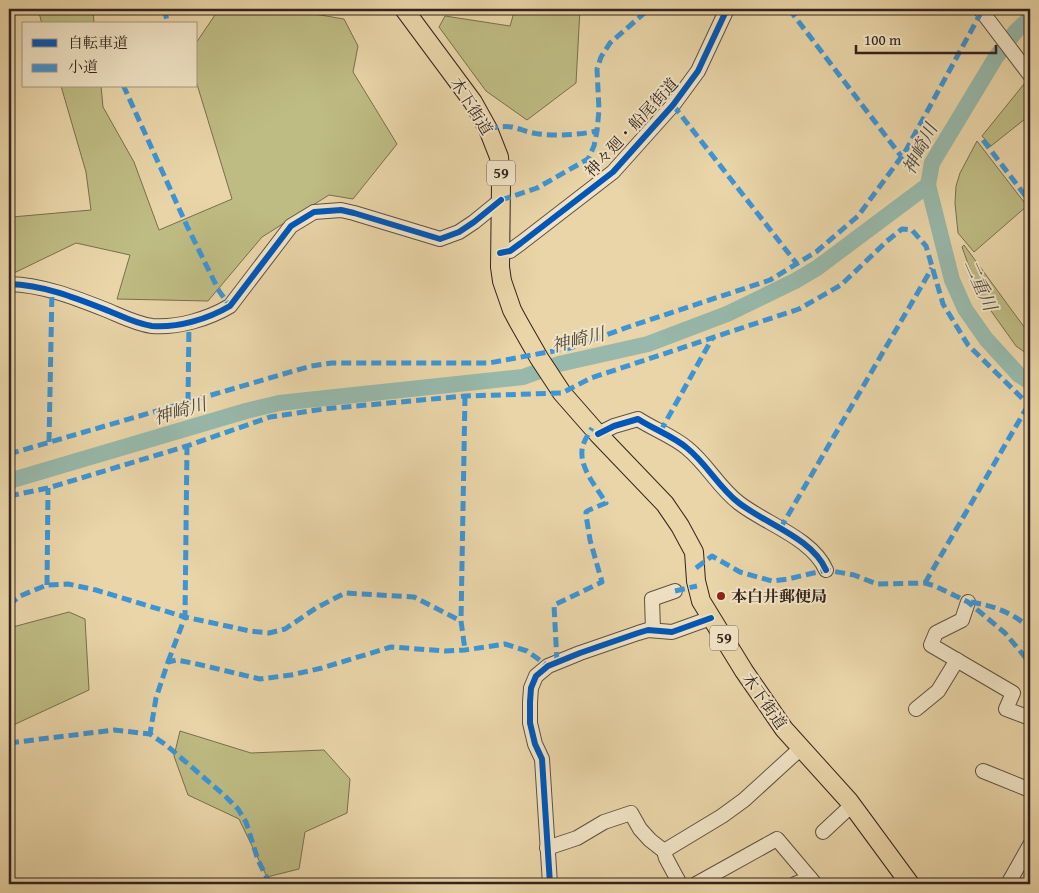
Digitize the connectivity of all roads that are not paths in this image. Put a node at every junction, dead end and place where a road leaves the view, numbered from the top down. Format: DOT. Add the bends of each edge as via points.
graph roads {
  1 [pos="404,9"];
  2 [pos="727,9"];
  3 [pos="981,9"];
  4 [pos="1029,74"];
  5 [pos="501,200"];
  6 [pos="500,254"];
  7 [pos="9,284"];
  8 [pos="598,434"];
  9 [pos="826,570"];
  10 [pos="674,592"];
  11 [pos="968,602"];
  12 [pos="711,618"];
  13 [pos="653,630"];
  14 [pos="957,660"];
  15 [pos="916,709"];
  16 [pos="1030,718"];
  17 [pos="801,748"];
  18 [pos="983,771"];
  19 [pos="1030,790"];
  20 [pos="852,805"];
  21 [pos="823,832"];
  22 [pos="1030,845"];
  23 [pos="547,848"];
  24 [pos="664,851"];
  25 [pos="813,881"];
  26 [pos="550,884"];
  27 [pos="680,884"];
  28 [pos="696,884"];
  29 [pos="796,884"];
  30 [pos="910,884"];
  31 [pos="1008,884"];
  1 -- 5 [label="main road, 木下街道 / 59" via="473,102 488,129 499,157"];
  2 -- 6 [label="street, 神々廻・船尾街道" via="698,71 682,95 613,172 516,247"];
  3 -- 4 [label="street"];
  5 -- 6 [label="main road, 木下街道 / 59"];
  5 -- 7 [label="street" via="474,222 440,239 341,210 314,212 291,226 230,306 203,318 164,326 133,321 38,286"];
  6 -- 8 [label="main road, 木下街道 / 59" via="502,282 519,323 558,386"];
  8 -- 9 [label="street" via="638,419 680,443 698,458 728,495 808,547"];
  8 -- 12 [label="main road, 木下街道 / 59" via="664,504 680,526 694,552 698,591"];
  10 -- 13 [label="street" via="652,599"];
  11 -- 14 [label="street" via="962,620 936,633 931,644"];
  12 -- 13 [label="street" via="672,632"];
  12 -- 17 [label="main road, 木下街道 / 59" via="784,729"];
  13 -- 23 [label="street" via="580,653 548,666 536,676 531,688 530,723 542,759"];
  14 -- 15 [label="street" via="938,691"];
  14 -- 16 [label="street" via="1013,693 1006,708"];
  17 -- 20 [label="main road, 木下街道 / 59"];
  17 -- 24 [label="street" via="744,800"];
  18 -- 19 [label="street"];
  20 -- 21 [label="street"];
  20 -- 30 [label="main road, 木下街道 / 59"];
  22 -- 31 [label="street"];
  23 -- 24 [label="street" via="631,813 640,829"];
  23 -- 26 [label="street"];
  24 -- 27 [label="street"];
  25 -- 28 [label="street" via="777,839"];
  25 -- 29 [label="street"];
}
